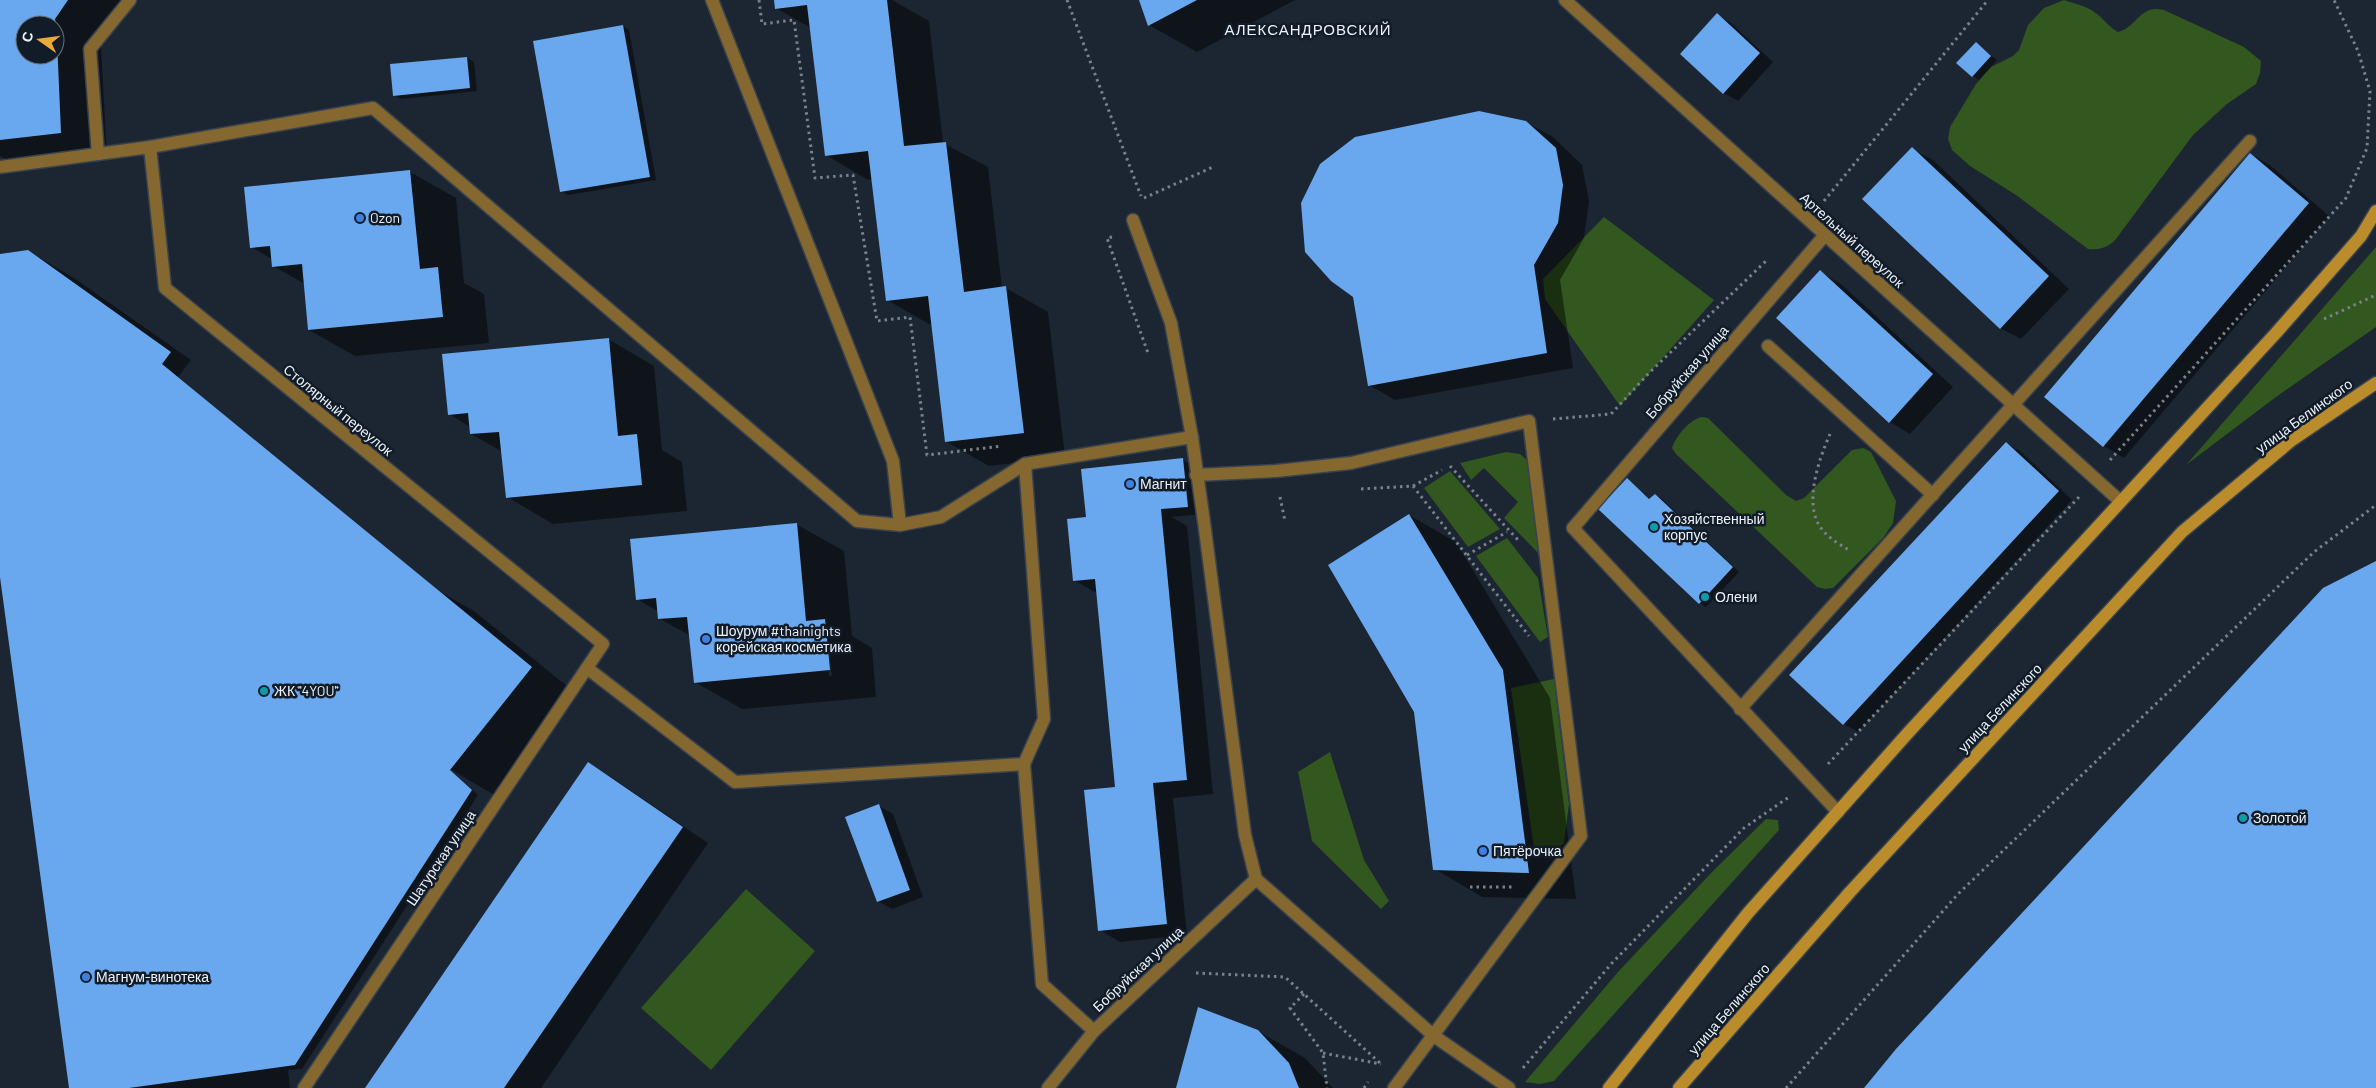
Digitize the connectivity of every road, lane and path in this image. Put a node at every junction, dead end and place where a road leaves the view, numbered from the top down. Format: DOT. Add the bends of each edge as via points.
graph roads {
  1 [pos="130,0"];
  2 [pos="712,0"];
  3 [pos="759,0"];
  4 [pos="1067,0"];
  5 [pos="1565,0"];
  6 [pos="1988,0"];
  7 [pos="2334,0"];
  8 [pos="2250,141"];
  9 [pos="150,147"];
  10 [pos="98,154"];
  11 [pos="0,167"];
  12 [pos="1142,199"];
  13 [pos="2376,211"];
  14 [pos="1132,220"];
  15 [pos="1808,220"];
  16 [pos="1825,236"];
  17 [pos="1774,254"];
  18 [pos="1768,346"];
  19 [pos="2376,383"];
  20 [pos="2014,406"];
  21 [pos="1840,411"];
  22 [pos="1529,421"];
  23 [pos="1192,437"];
  24 [pos="1004,446"];
  25 [pos="1025,464"];
  26 [pos="1196,475"];
  27 [pos="2095,479"];
  28 [pos="1413,486"];
  29 [pos="1356,489"];
  30 [pos="1934,495"];
  31 [pos="2120,501"];
  32 [pos="2376,505"];
  33 [pos="900,525"];
  34 [pos="1507,532"];
  35 [pos="1467,555"];
  36 [pos="1869,567"];
  37 [pos="1548,574"];
  38 [pos="1531,638"];
  39 [pos="603,644"];
  40 [pos="587,668"];
  41 [pos="1740,709"];
  42 [pos="1024,764"];
  43 [pos="1810,782"];
  44 [pos="1838,812"];
  45 [pos="1256,879"];
  46 [pos="1470,887"];
  47 [pos="1543,888"];
  48 [pos="1196,973"];
  49 [pos="1304,994"];
  50 [pos="1094,1031"];
  51 [pos="1434,1036"];
  52 [pos="1323,1053"];
  53 [pos="1381,1064"];
  54 [pos="1375,1072"];
  55 [pos="1370,1080"];
  56 [pos="1508,1087"];
  57 [pos="304,1088"];
  58 [pos="1048,1088"];
  59 [pos="1327,1088"];
  60 [pos="1364,1088"];
  61 [pos="1394,1088"];
  62 [pos="1609,1088"];
  63 [pos="1679,1088"];
  64 [pos="1786,1088"];
  1 -- 10 [label="street" via="90,49"];
  2 -- 33 [label="street" via="893,461"];
  3 -- 24 [label="path" via="762,24 794,20 815,178 853,175 876,321 910,317 927,455"];
  4 -- 12 [label="path"];
  5 -- 15 [label="street, Артельный переулок"];
  6 -- 15 [label="path"];
  7 -- 27 [label="path" via="2358,51 2370,91 2367,148 2346,198"];
  8 -- 20 [label="street"];
  9 -- 10 [label="street"];
  9 -- 33 [label="street" via="373,108 858,521"];
  9 -- 39 [label="street, Столярный переулок" via="165,288"];
  10 -- 11 [label="street"];
  13 -- 31 [label="main road" via="2361,236 2276,333"];
  14 -- 23 [label="street" via="1171,324"];
  15 -- 16 [label="street, Артельный переулок"];
  16 -- 20 [label="street, Артельный переулок"];
  16 -- 41 [label="street, Бобруйская улица" via="1573,528"];
  17 -- 22 [label="path" via="1649,373 1611,414"];
  18 -- 21 [label="street"];
  19 -- 63 [label="main road, улица Белинского" via="2292,440 2182,532 1850,892"];
  20 -- 27 [label="street, Артельный переулок"];
  20 -- 30 [label="street"];
  21 -- 30 [label="street"];
  21 -- 36 [label="path" via="1822,454 1814,484 1814,512 1820,528"];
  22 -- 26 [label="street" via="1351,463"];
  22 -- 37 [label="street"];
  23 -- 25 [label="street"];
  23 -- 26 [label="street"];
  25 -- 33 [label="street" via="941,517"];
  25 -- 42 [label="street" via="1044,719"];
  26 -- 45 [label="street" via="1245,835"];
  27 -- 31 [label="street, Артельный переулок"];
  27 -- 43 [label="path"];
  28 -- 29 [label="path"];
  28 -- 35 [label="path"];
  28 -- 37 [label="path" via="1450,465"];
  30 -- 36 [label="street"];
  31 -- 44 [label="main road"];
  32 -- 64 [label="path" via="2314,552 1958,894"];
  34 -- 35 [label="path"];
  35 -- 38 [label="path"];
  36 -- 41 [label="street"];
  37 -- 47 [label="street" via="1581,836"];
  39 -- 40 [label="street, Шатурская улица"];
  40 -- 42 [label="street" via="735,782"];
  40 -- 57 [label="street, Шатурская улица"];
  41 -- 43 [label="street"];
  42 -- 50 [label="street" via="1042,984"];
  43 -- 44 [label="street"];
  43 -- 56 [label="path" via="1744,828 1612,963"];
  44 -- 62 [label="main road" via="1748,913"];
  45 -- 50 [label="street, Бобруйская улица"];
  45 -- 51 [label="street"];
  46 -- 47 [label="path"];
  47 -- 51 [label="street"];
  48 -- 49 [label="path" via="1285,977"];
  49 -- 52 [label="path" via="1290,1008"];
  49 -- 53 [label="path"];
  50 -- 58 [label="street, Бобруйская улица"];
  51 -- 56 [label="street"];
  51 -- 61 [label="street"];
  52 -- 53 [label="path"];
  52 -- 59 [label="path"];
  53 -- 54 [label="path"];
  55 -- 60 [label="path"];
}
